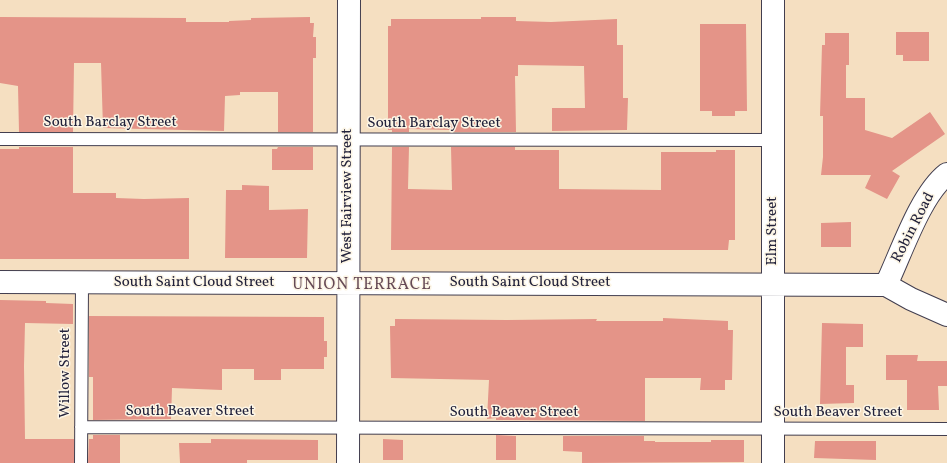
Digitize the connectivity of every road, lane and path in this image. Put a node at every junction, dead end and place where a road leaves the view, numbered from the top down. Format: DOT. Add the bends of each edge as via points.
graph roads {
  1 [pos="349,0"];
  2 [pos="773,0"];
  3 [pos="0,139"];
  4 [pos="348,140"];
  5 [pos="772,140"];
  6 [pos="947,174"];
  7 [pos="0,282"];
  8 [pos="82,282"];
  9 [pos="348,283"];
  10 [pos="773,284"];
  11 [pos="886,285"];
  12 [pos="947,314"];
  13 [pos="81,427"];
  14 [pos="348,429"];
  15 [pos="773,429"];
  16 [pos="947,429"];
  17 [pos="81,463"];
  18 [pos="348,463"];
  19 [pos="773,463"];
  1 -- 4 [label="street, West Fairview Street"];
  2 -- 5 [label="street, Elm Street"];
  3 -- 4 [label="lane, South Barclay Street"];
  4 -- 5 [label="lane, South Barclay Street"];
  4 -- 9 [label="street, West Fairview Street"];
  5 -- 10 [label="street, Elm Street"];
  6 -- 11 [label="street, Robin Road" via="932,190 919,212"];
  7 -- 8 [label="street, South Saint Cloud Street"];
  8 -- 9 [label="street, South Saint Cloud Street"];
  8 -- 13 [label="lane, Willow Street"];
  9 -- 10 [label="street, South Saint Cloud Street"];
  9 -- 14 [label="street, West Fairview Street"];
  10 -- 11 [label="street, South Saint Cloud Street"];
  10 -- 15 [label="street, Elm Street"];
  11 -- 12 [label="street"];
  13 -- 14 [label="lane, South Beaver Street"];
  13 -- 17 [label="lane, Willow Street"];
  14 -- 15 [label="lane, South Beaver Street"];
  14 -- 18 [label="street, West Fairview Street"];
  15 -- 16 [label="lane, South Beaver Street"];
  15 -- 19 [label="street, Elm Street"];
}
